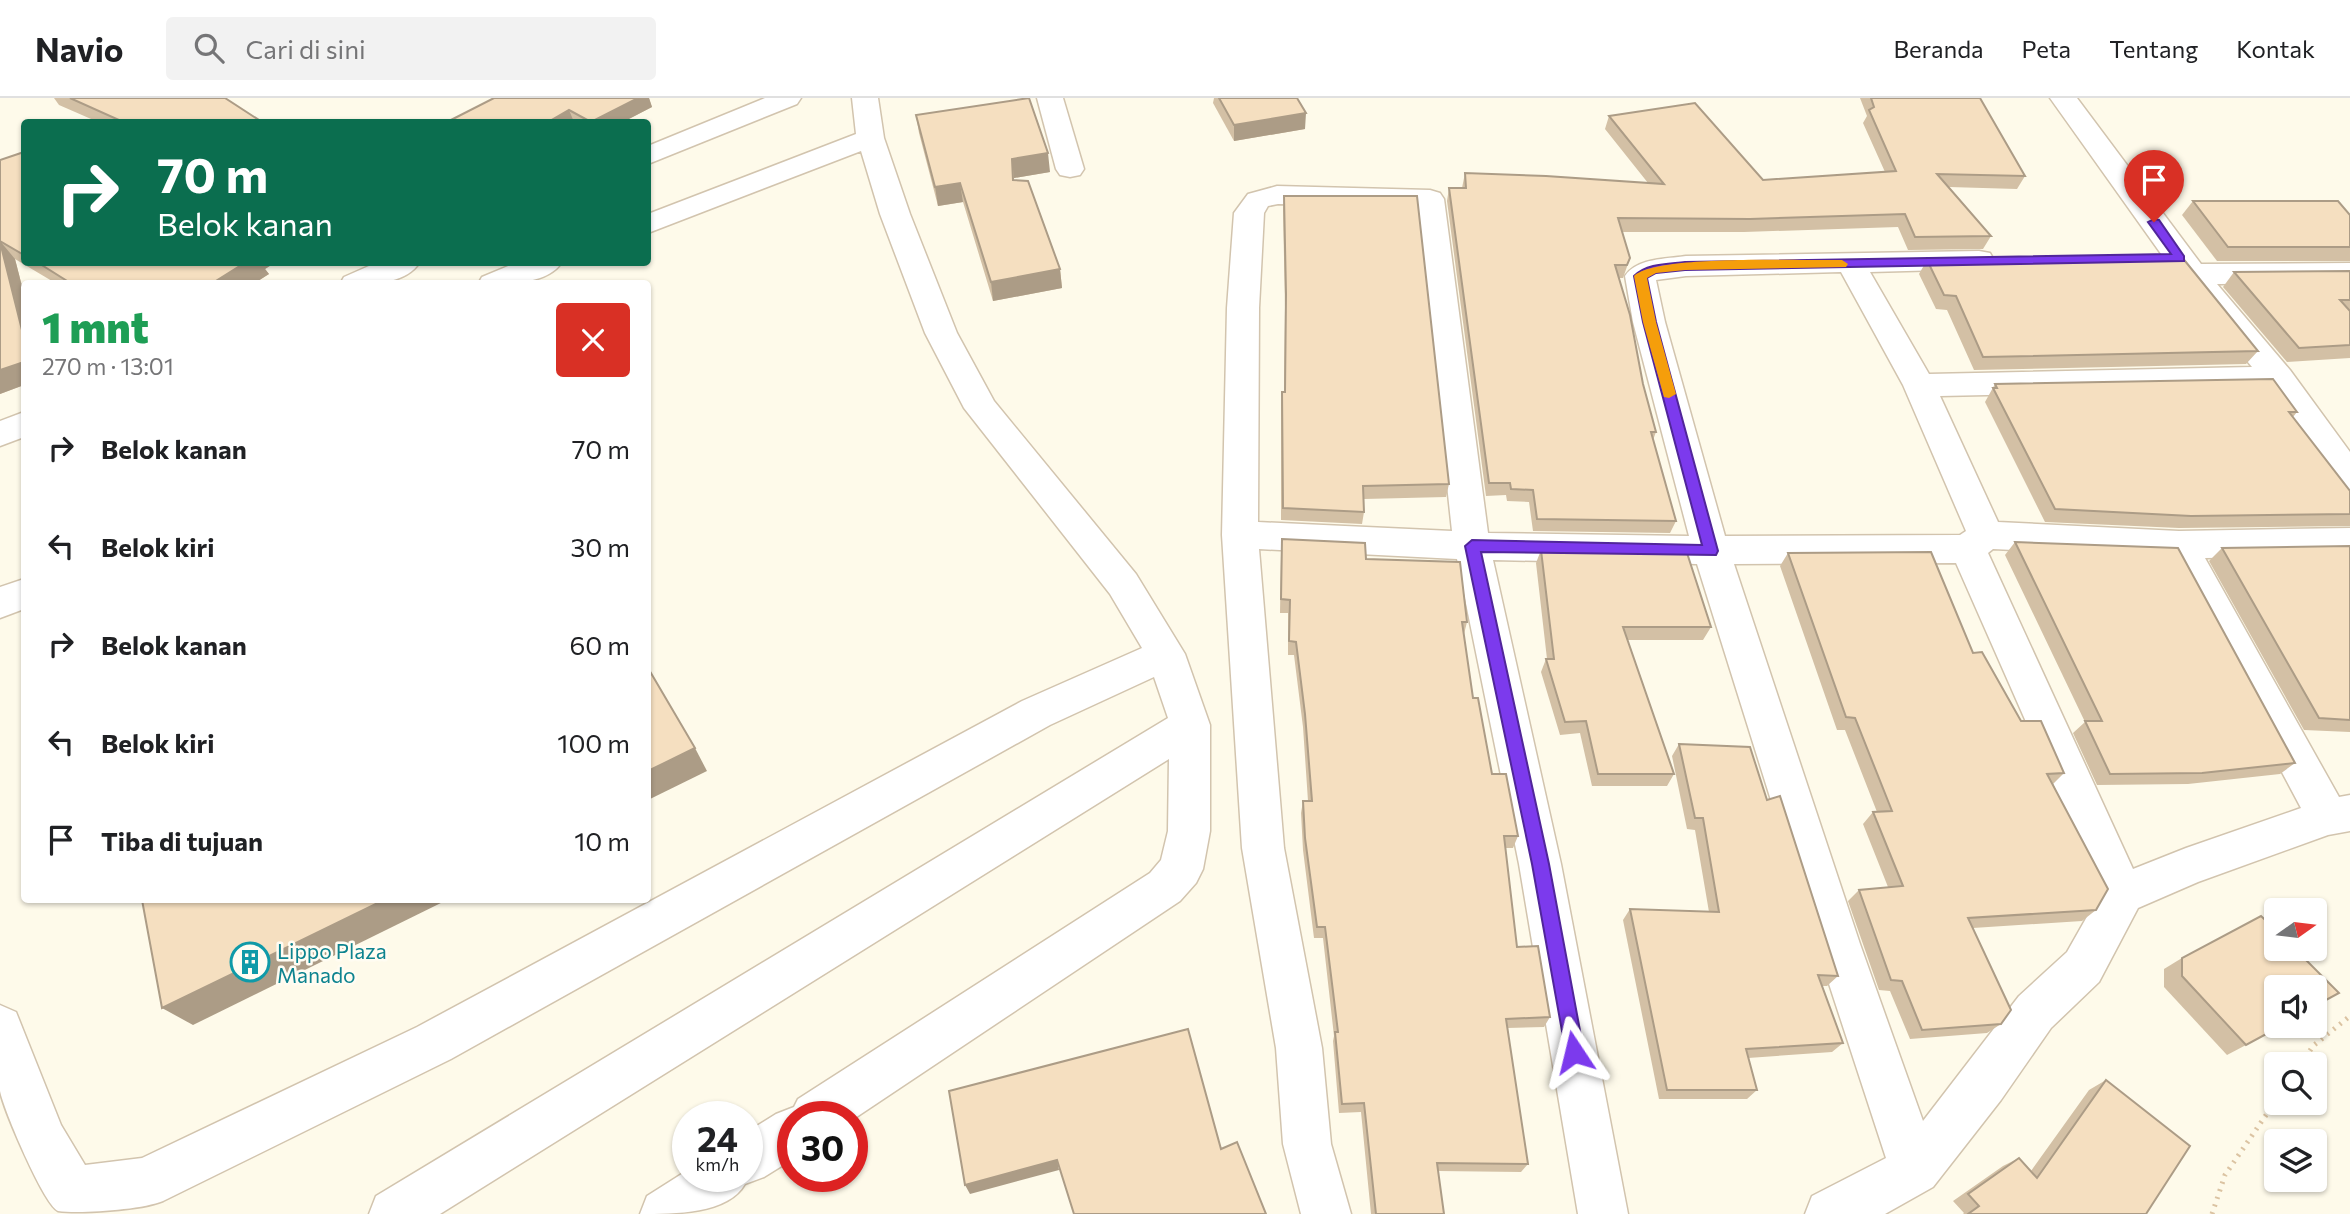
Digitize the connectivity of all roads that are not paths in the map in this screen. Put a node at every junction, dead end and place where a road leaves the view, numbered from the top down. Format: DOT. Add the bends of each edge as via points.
graph roads {
  1 [pos="788,98"];
  2 [pos="865,98"];
  3 [pos="1051,98"];
  4 [pos="2063,98"];
  5 [pos="870,138"];
  6 [pos="651,155"];
  7 [pos="1070,169"];
  8 [pos="651,202"];
  9 [pos="658,220"];
  10 [pos="2018,259"];
  11 [pos="2138,259"];
  12 [pos="1850,264"];
  13 [pos="396,266"];
  14 [pos="537,266"];
  15 [pos="2187,266"];
  16 [pos="2350,273"];
  17 [pos="364,280"];
  18 [pos="503,280"];
  19 [pos="2278,378"];
  20 [pos="1919,385"];
  21 [pos="21,425"];
  22 [pos="0,434"];
  23 [pos="2350,477"];
  24 [pos="1240,535"];
  25 [pos="1977,542"];
  26 [pos="2350,542"];
  27 [pos="2179,545"];
  28 [pos="1472,546"];
  29 [pos="1711,551"];
  30 [pos="21,594"];
  31 [pos="0,603"];
  32 [pos="1166,654"];
  33 [pos="1190,725"];
  34 [pos="2339,815"];
  35 [pos="2123,894"];
  36 [pos="0,1028"];
  37 [pos="838,1101"];
  38 [pos="1916,1169"];
  39 [pos="699,1192"];
  40 [pos="394,1214"];
  41 [pos="665,1214"];
  42 [pos="1326,1214"];
  43 [pos="1603,1214"];
  44 [pos="1830,1214"];
  1 -- 6 [label="street"];
  2 -- 5 [label="street"];
  3 -- 7 [label="street"];
  4 -- 15 [label="street"];
  5 -- 9 [label="street"];
  5 -- 32 [label="street" via="941,333 981,408 1123,584"];
  8 -- 9 [label="street"];
  10 -- 12 [label="street"];
  11 -- 15 [label="street"];
  12 -- 20 [label="street"];
  12 -- 29 [label="street" via="1685,266 1640,276"];
  13 -- 17 [label="street"];
  14 -- 18 [label="street"];
  15 -- 16 [label="street"];
  15 -- 19 [label="street"];
  19 -- 20 [label="street"];
  19 -- 23 [label="street"];
  20 -- 25 [label="street"];
  21 -- 22 [label="street"];
  24 -- 28 [label="street"];
  24 -- 28 [label="street" via="1249,213 1258,200 1277,195 1418,198 1430,199"];
  24 -- 42 [label="street" via="1263,848 1299,1048 1307,1144"];
  25 -- 27 [label="street"];
  25 -- 29 [label="street"];
  25 -- 35 [label="street"];
  26 -- 27 [label="street"];
  27 -- 34 [label="street"];
  28 -- 29 [label="street"];
  28 -- 43 [label="street" via="1541,864"];
  29 -- 38 [label="street"];
  30 -- 31 [label="street"];
  32 -- 33 [label="street"];
  32 -- 36 [label="street" via="1036,713 434,1043 145,1183 72,1192 43,1140"];
  33 -- 37 [label="street" via="1189,831 1181,869 1166,887"];
  33 -- 40 [label="street"];
  34 -- 35 [label="street" via="2186,867"];
  35 -- 38 [label="street" via="2083,967 2035,1012"];
  38 -- 44 [label="street"];
  39 -- 41 [label="street"];
}
